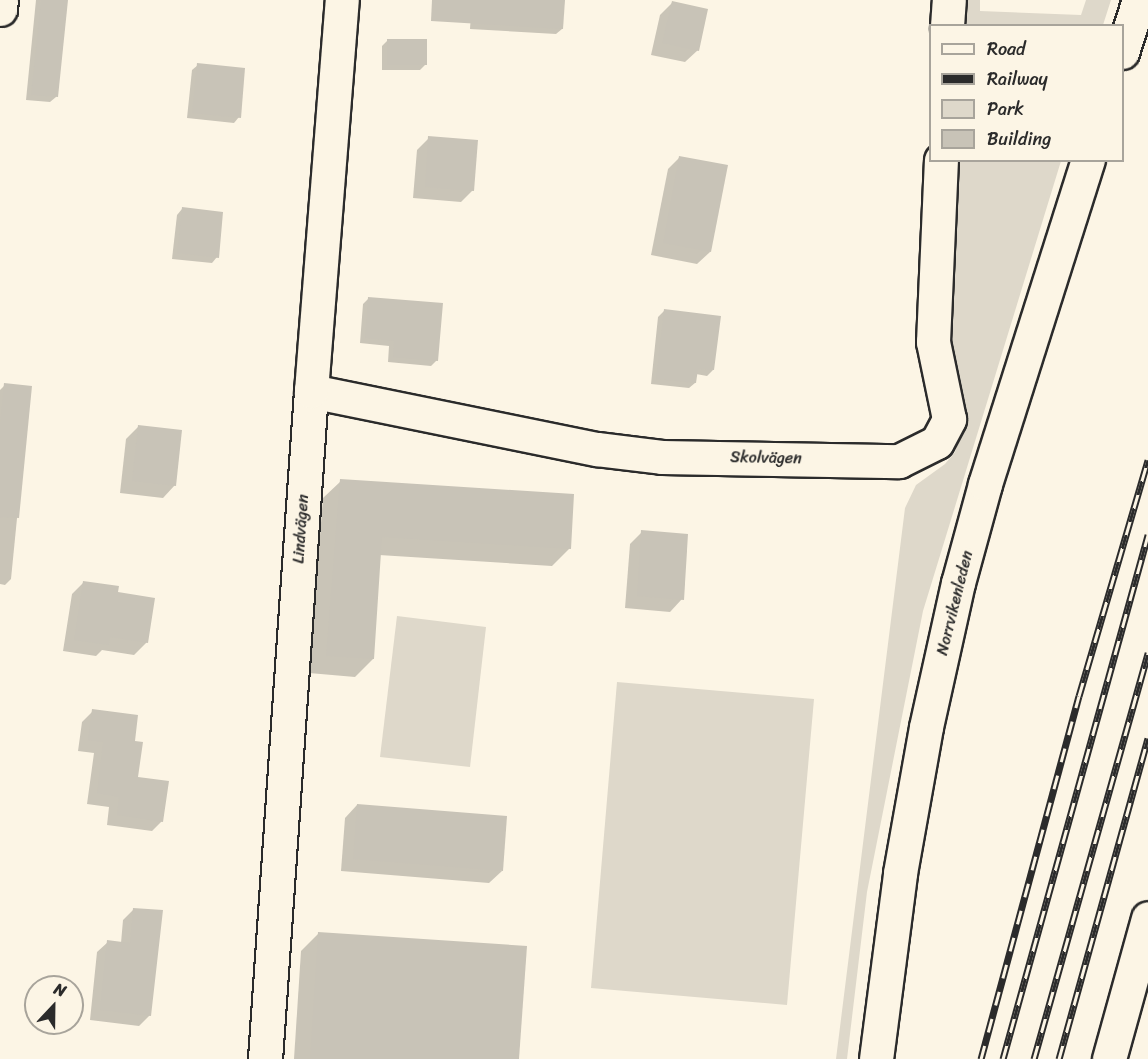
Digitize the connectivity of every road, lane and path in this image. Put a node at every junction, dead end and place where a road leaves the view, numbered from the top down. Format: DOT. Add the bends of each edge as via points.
graph roads {
  1 [pos="1,0"];
  2 [pos="342,0"];
  3 [pos="949,0"];
  4 [pos="1139,0"];
  5 [pos="0,9"];
  6 [pos="947,24"];
  7 [pos="1124,46"];
  8 [pos="941,162"];
  9 [pos="1087,162"];
  10 [pos="311,391"];
  11 [pos="1148,918"];
  12 [pos="265,1059"];
  13 [pos="876,1059"];
  14 [pos="1109,1059"];
  1 -- 5 [label="street"];
  2 -- 10 [label="street, Lindvägen"];
  3 -- 6 [label="street"];
  4 -- 7 [label="street"];
  8 -- 10 [label="street, Skolvägen" via="933,342 949,419 937,442 899,461 662,457 597,449"];
  9 -- 13 [label="street, Norrvikenleden" via="985,484 958,583 926,727 900,873"];
  10 -- 12 [label="street, Lindvägen"];
  11 -- 14 [label="street"];
}
